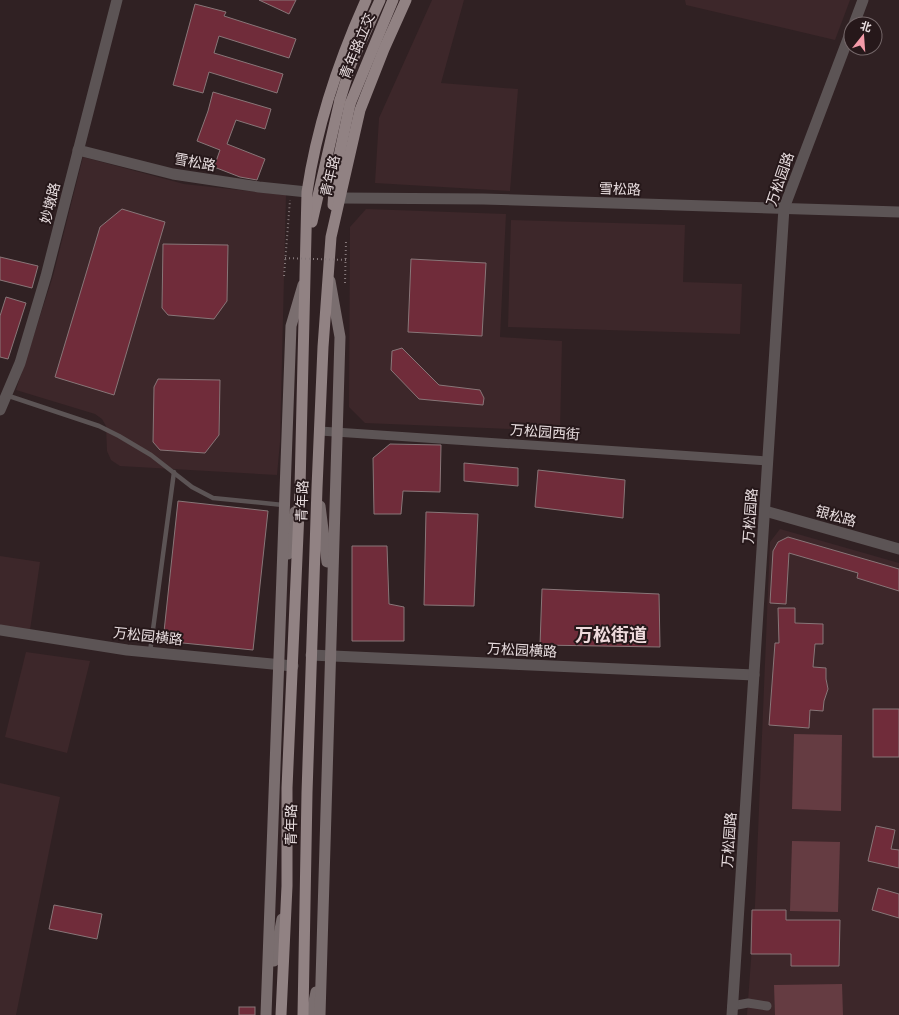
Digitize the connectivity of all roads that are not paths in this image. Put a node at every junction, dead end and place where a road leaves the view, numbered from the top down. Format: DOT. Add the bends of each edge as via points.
graph roads {
  1 [pos="117,0"];
  2 [pos="366,0"];
  3 [pos="380,0"];
  4 [pos="393,0"];
  5 [pos="406,0"];
  6 [pos="863,0"];
  7 [pos="857,16"];
  8 [pos="843,52"];
  9 [pos="345,102"];
  10 [pos="78,150"];
  11 [pos="308,192"];
  12 [pos="341,198"];
  13 [pos="784,208"];
  14 [pos="899,212"];
  15 [pos="331,237"];
  16 [pos="307,245"];
  17 [pos="307,271"];
  18 [pos="328,275"];
  19 [pos="6,395"];
  20 [pos="0,410"];
  21 [pos="320,431"];
  22 [pos="337,432"];
  23 [pos="768,461"];
  24 [pos="174,472"];
  25 [pos="300,488"];
  26 [pos="317,488"];
  27 [pos="284,505"];
  28 [pos="765,510"];
  29 [pos="899,549"];
  30 [pos="281,591"];
  31 [pos="332,594"];
  32 [pos="0,630"];
  33 [pos="150,652"];
  34 [pos="311,655"];
  35 [pos="330,656"];
  36 [pos="278,664"];
  37 [pos="293,666"];
  38 [pos="754,675"];
  39 [pos="287,895"];
  40 [pos="321,971"];
  41 [pos="267,996"];
  42 [pos="766,1006"];
  43 [pos="732,1011"];
  44 [pos="266,1015"];
  45 [pos="281,1015"];
  46 [pos="303,1015"];
  47 [pos="311,1015"];
  48 [pos="320,1015"];
  1 -- 10 [label="street, 妙墩路"];
  2 -- 11 [label="main road, 青年路" via="332,84 312,157"];
  3 -- 9 [label="main road, 青年路立交, bridge" via="351,64"];
  4 -- 9 [label="main road, 青年路立交, bridge"];
  5 -- 12 [label="main road, 青年路" via="360,110"];
  6 -- 7 [label="street"];
  8 -- 13 [label="street, 万松园路"];
  9 -- 15 [label="main road"];
  9 -- 16 [label="main road"];
  10 -- 11 [label="street, 雪松路" via="173,174"];
  10 -- 19 [label="street, 妙墩路" via="46,276 20,363"];
  11 -- 16 [label="main road, 青年路"];
  12 -- 13 [label="street, 雪松路" via="483,199"];
  12 -- 15 [label="main road, 青年路"];
  13 -- 14 [label="street, 雪松路"];
  13 -- 23 [label="street, 万松园路"];
  15 -- 18 [label="main road, 青年路"];
  16 -- 17 [label="main road, 青年路"];
  17 -- 25 [label="main road, 青年路"];
  17 -- 27 [label="main road" via="291,326"];
  18 -- 21 [label="main road, 青年路"];
  18 -- 22 [label="main road" via="340,337"];
  19 -- 20 [label="street, 妙墩路"];
  19 -- 24 [label="lane" via="99,426 151,455"];
  21 -- 22 [label="street, 万松园西街"];
  21 -- 26 [label="main road, 青年路"];
  22 -- 23 [label="street, 万松园西街"];
  22 -- 31 [label="main road"];
  23 -- 28 [label="street, 万松园路"];
  24 -- 27 [label="lane" via="192,487 213,498"];
  24 -- 33 [label="lane"];
  25 -- 30 [label="main road"];
  25 -- 37 [label="main road, 青年路"];
  26 -- 31 [label="main road"];
  26 -- 34 [label="main road, 青年路"];
  27 -- 30 [label="main road"];
  28 -- 29 [label="street, 银松路"];
  28 -- 38 [label="street, 万松园路"];
  30 -- 36 [label="main road"];
  31 -- 35 [label="main road"];
  32 -- 33 [label="street, 万松园横路"];
  33 -- 36 [label="street, 万松园横路"];
  34 -- 35 [label="street, 万松园横路"];
  34 -- 46 [label="main road, 青年路"];
  35 -- 38 [label="street, 万松园横路"];
  35 -- 40 [label="main road"];
  36 -- 37 [label="street, 万松园横路"];
  36 -- 41 [label="main road"];
  37 -- 39 [label="main road, 青年路" via="287,788"];
  38 -- 43 [label="street, 万松园路"];
  39 -- 41 [label="main road"];
  39 -- 45 [label="main road, 青年路"];
  40 -- 47 [label="main road"];
  40 -- 48 [label="main road"];
  41 -- 44 [label="main road"];
  42 -- 43 [label="street" via="748,1003"];
}
